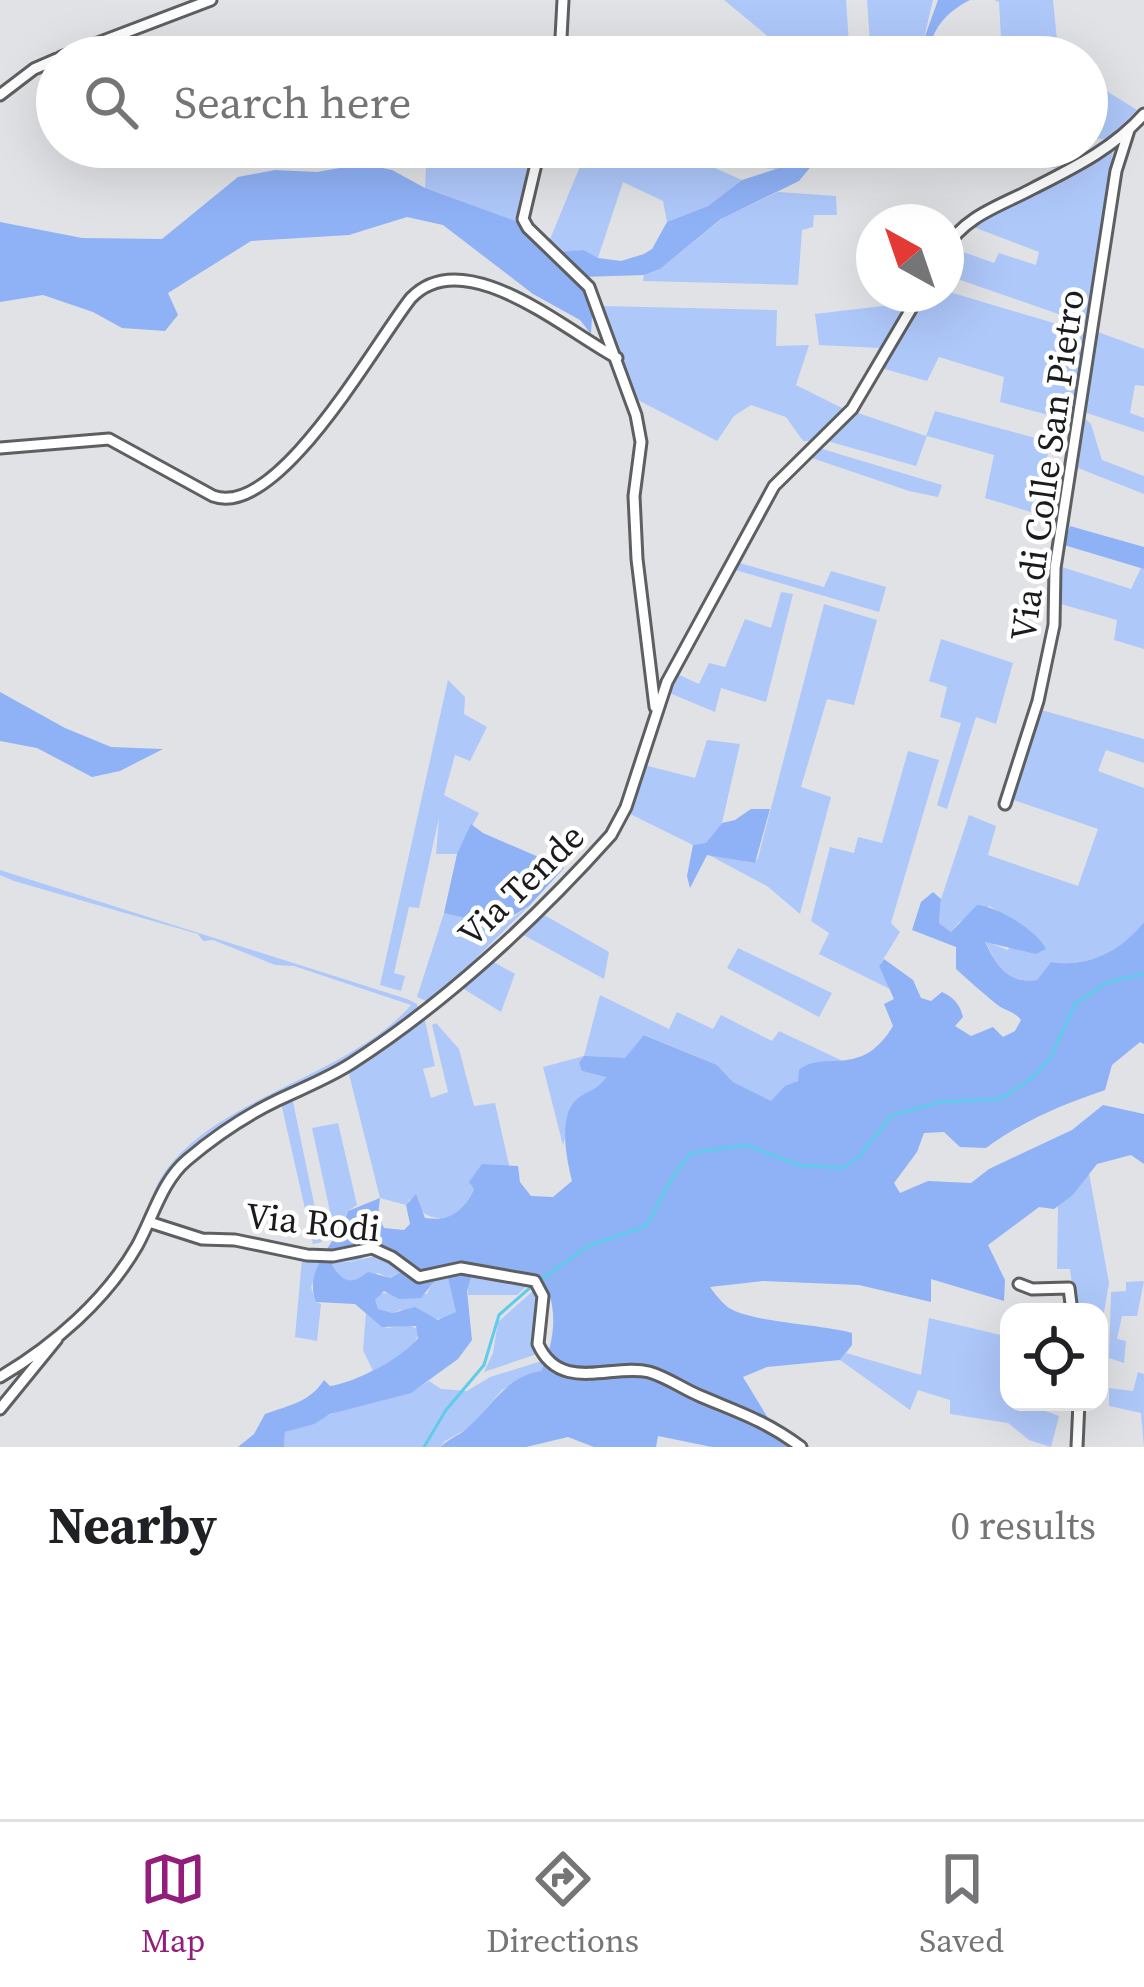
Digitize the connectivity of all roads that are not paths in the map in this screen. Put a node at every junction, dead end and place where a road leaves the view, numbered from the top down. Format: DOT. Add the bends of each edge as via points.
graph roads {
  1 [pos="211,0"];
  2 [pos="563,0"];
  3 [pos="107,36"];
  4 [pos="561,36"];
  5 [pos="36,68"];
  6 [pos="0,95"];
  7 [pos="1144,114"];
  8 [pos="1129,130"];
  9 [pos="1108,145"];
  10 [pos="535,168"];
  11 [pos="1071,168"];
  12 [pos="964,226"];
  13 [pos="909,312"];
  14 [pos="616,358"];
  15 [pos="0,448"];
  16 [pos="655,712"];
  17 [pos="1005,804"];
  18 [pos="149,1222"];
  19 [pos="1019,1284"];
  20 [pos="1071,1303"];
  21 [pos="64,1330"];
  22 [pos="0,1377"];
  23 [pos="0,1409"];
  24 [pos="1079,1411"];
  25 [pos="801,1447"];
  26 [pos="1077,1447"];
  1 -- 3 [label="street"];
  2 -- 4 [label="street"];
  5 -- 6 [label="street"];
  7 -- 8 [label="street"];
  8 -- 9 [label="street"];
  8 -- 17 [label="street, Via di Colle San Pietro" via="1055,568 1054,625"];
  10 -- 14 [label="street" via="525,223 589,286"];
  11 -- 12 [label="street"];
  13 -- 16 [label="street, Via Tende" via="852,409 773,486"];
  14 -- 15 [label="street" via="484,283 446,280 411,298 285,467 235,500 109,440"];
  14 -- 16 [label="street" via="641,442 637,560"];
  16 -- 18 [label="street, Via Tende" via="626,807 602,844 475,968 379,1046 256,1111 191,1156"];
  18 -- 21 [label="street, Via Tende" via="108,1288"];
  18 -- 25 [label="street, Via Rodi" via="307,1256 372,1248 419,1277 460,1268 522,1278 539,1284 538,1344 555,1364 589,1376 654,1373 745,1411"];
  19 -- 20 [label="street" via="1069,1288"];
  21 -- 22 [label="street, Via Tende"];
  21 -- 23 [label="street"];
  24 -- 26 [label="street"];
}
